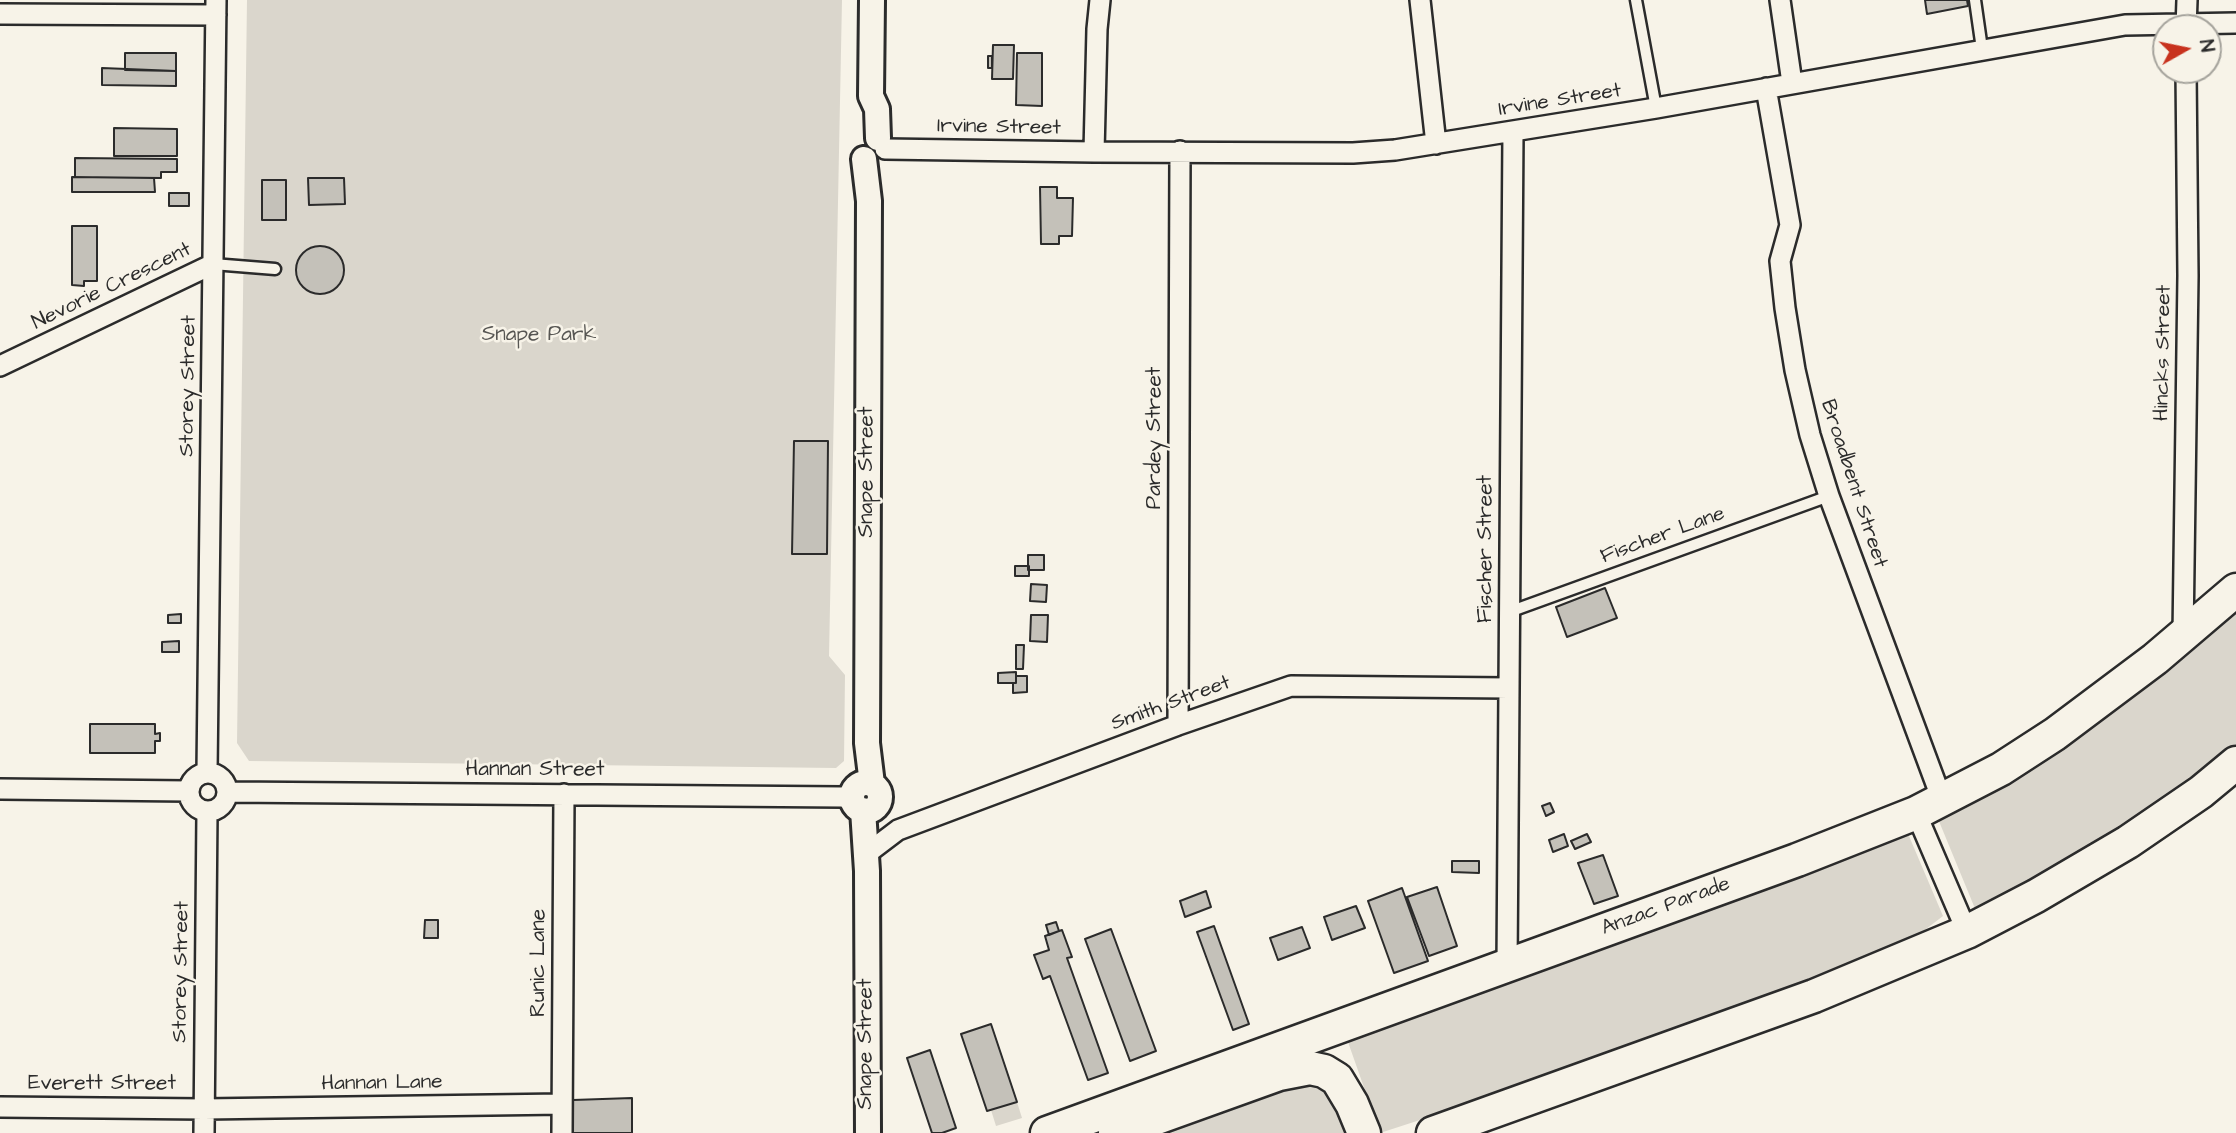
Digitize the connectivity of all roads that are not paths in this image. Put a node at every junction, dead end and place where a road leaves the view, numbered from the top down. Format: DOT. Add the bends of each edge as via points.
graph roads {
  1 [pos="872,0"];
  2 [pos="1100,0"];
  3 [pos="1420,0"];
  4 [pos="1636,0"];
  5 [pos="1780,0"];
  6 [pos="1975,0"];
  7 [pos="216,8"];
  8 [pos="0,14"];
  9 [pos="2152,25"];
  10 [pos="1982,49"];
  11 [pos="1792,83"];
  12 [pos="2186,84"];
  13 [pos="1766,88"];
  14 [pos="1656,108"];
  15 [pos="1513,132"];
  16 [pos="1436,144"];
  17 [pos="874,148"];
  18 [pos="1180,151"];
  19 [pos="1094,152"];
  20 [pos="213,264"];
  21 [pos="275,269"];
  22 [pos="0,348"];
  23 [pos="30,351"];
  24 [pos="0,366"];
  25 [pos="1829,496"];
  26 [pos="2236,590"];
  27 [pos="1509,612"];
  28 [pos="2183,636"];
  29 [pos="1509,688"];
  30 [pos="1178,725"];
  31 [pos="2236,763"];
  32 [pos="207,772"];
  33 [pos="0,789"];
  34 [pos="188,791"];
  35 [pos="228,792"];
  36 [pos="564,794"];
  37 [pos="860,797"];
  38 [pos="1929,807"];
  39 [pos="207,812"];
  40 [pos="868,862"];
  41 [pos="1967,932"];
  42 [pos="1507,966"];
  43 [pos="562,1104"];
  44 [pos="0,1107"];
  45 [pos="204,1109"];
  46 [pos="1439,1132"];
  47 [pos="204,1133"];
  48 [pos="562,1133"];
  49 [pos="868,1133"];
  50 [pos="1047,1133"];
  51 [pos="1115,1133"];
  52 [pos="1364,1133"];
  1 -- 17 [label="street, Snape Street" via="871,96 877,109"];
  2 -- 19 [label="street"];
  3 -- 16 [label="street"];
  4 -- 14 [label="lane"];
  5 -- 11 [label="street"];
  6 -- 10 [label="lane"];
  7 -- 8 [label="street"];
  7 -- 20 [label="street, Storey Street"];
  9 -- 10 [label="street, Irvine Street" via="2125,25"];
  10 -- 11 [label="street, Irvine Street"];
  11 -- 13 [label="street, Irvine Street"];
  12 -- 28 [label="street, Hincks Street"];
  13 -- 14 [label="street, Irvine Street"];
  13 -- 25 [label="street, Broadbent Street" via="1790,225 1780,261 1785,308 1810,435"];
  14 -- 15 [label="street, Irvine Street"];
  15 -- 16 [label="street, Irvine Street"];
  15 -- 27 [label="street, Fischer Street"];
  16 -- 18 [label="street, Irvine Street" via="1353,153"];
  17 -- 19 [label="street, Irvine Street"];
  17 -- 37 [label="street, Snape Street" via="876,183 869,201 867,743"];
  18 -- 19 [label="street, Irvine Street"];
  18 -- 30 [label="street, Pardey Street"];
  20 -- 21 [label="lane"];
  20 -- 23 [label="street, Nevorie Crescent"];
  20 -- 32 [label="street, Storey Street"];
  22 -- 23 [label="street, Nevorie Crescent"];
  23 -- 24 [label="street, Nevorie Crescent"];
  25 -- 27 [label="lane, Fischer Lane"];
  25 -- 38 [label="street, Broadbent Street"];
  26 -- 28 [label="main road, Anzac Parade"];
  27 -- 29 [label="street, Fischer Street"];
  28 -- 38 [label="main road, Anzac Parade" via="2056,734"];
  29 -- 30 [label="street, Smith Street" via="1291,687"];
  29 -- 42 [label="street, Fischer Street"];
  30 -- 40 [label="street, Smith Street" via="898,830"];
  31 -- 41 [label="main road" via="2128,842"];
  32 -- 34 [label="street" via="194,778"];
  32 -- 35 [label="street" via="222,778"];
  33 -- 34 [label="street"];
  34 -- 39 [label="street" via="193,805"];
  35 -- 36 [label="street, Hannan Street"];
  35 -- 39 [label="street" via="221,806"];
  36 -- 37 [label="street, Hannan Street"];
  36 -- 43 [label="street, Runic Lane"];
  37 -- 40 [label="street, Snape Street"];
  38 -- 41 [label="street, Broadbent Street"];
  38 -- 42 [label="main road, Anzac Parade"];
  39 -- 45 [label="street, Storey Street"];
  40 -- 49 [label="street, Snape Street"];
  41 -- 46 [label="main road" via="1814,996"];
  42 -- 50 [label="main road, Anzac Parade"];
  43 -- 45 [label="street, Hannan Lane"];
  43 -- 48 [label="street, Runic Lane"];
  44 -- 45 [label="street, Everett Street"];
  45 -- 47 [label="street, Storey Street"];
  51 -- 52 [label="main road" via="1279,1074 1310,1068 1337,1079"];
}
